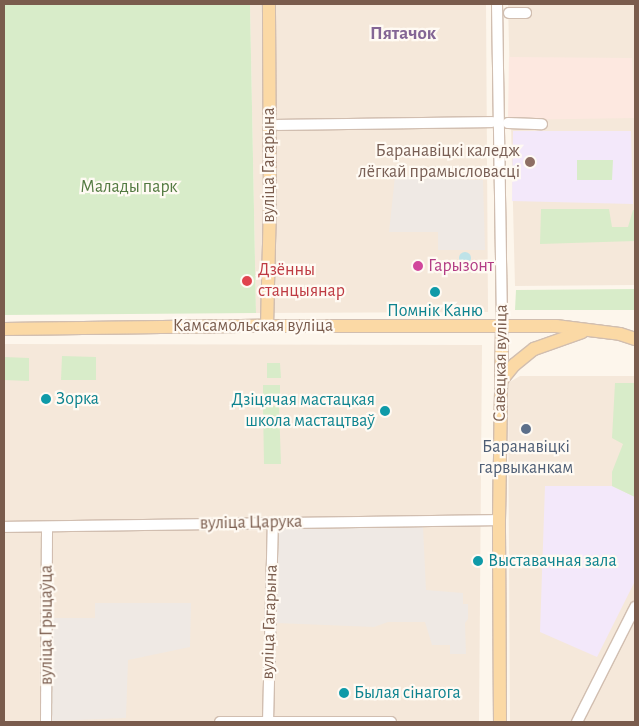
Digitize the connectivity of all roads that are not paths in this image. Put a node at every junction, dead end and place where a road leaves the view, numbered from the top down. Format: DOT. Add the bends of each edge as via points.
graph roads {
  1 [pos="269,4"];
  2 [pos="497,4"];
  3 [pos="509,13"];
  4 [pos="526,13"];
  5 [pos="492,122"];
  6 [pos="508,123"];
  7 [pos="542,124"];
  8 [pos="278,125"];
  9 [pos="267,326"];
  10 [pos="502,327"];
  11 [pos="4,329"];
  12 [pos="590,330"];
  13 [pos="635,339"];
  14 [pos="500,381"];
  15 [pos="499,520"];
  16 [pos="273,522"];
  17 [pos="4,527"];
  18 [pos="47,527"];
  19 [pos="635,607"];
  20 [pos="46,722"];
  21 [pos="220,722"];
  22 [pos="268,722"];
  23 [pos="391,722"];
  24 [pos="500,722"];
  25 [pos="577,722"];
  1 -- 9 [label="main road, вуліца Гагарына"];
  2 -- 10 [label="street, Савецкая вуліца"];
  3 -- 4 [label="street"];
  5 -- 8 [label="street"];
  6 -- 7 [label="street"];
  9 -- 10 [label="main road, Камсамольская вуліца"];
  9 -- 11 [label="main road, Камсамольская вуліца"];
  10 -- 12 [label="main road, Камсамольская вуліца" via="556,326"];
  10 -- 14 [label="main road, Савецкая вуліца"];
  12 -- 13 [label="main road, Камсамольская вуліца"];
  12 -- 14 [label="main road" via="534,349"];
  14 -- 15 [label="main road, Савецкая вуліца"];
  15 -- 16 [label="street, вуліца Царука"];
  15 -- 24 [label="main road, Савецкая вуліца"];
  16 -- 18 [label="street, вуліца Царука"];
  16 -- 22 [label="street, вуліца Гагарына"];
  17 -- 18 [label="street, вуліца Царука"];
  18 -- 20 [label="street, вуліца Грыцаўца"];
  19 -- 25 [label="street"];
  21 -- 22 [label="street"];
  22 -- 23 [label="street"];
}
